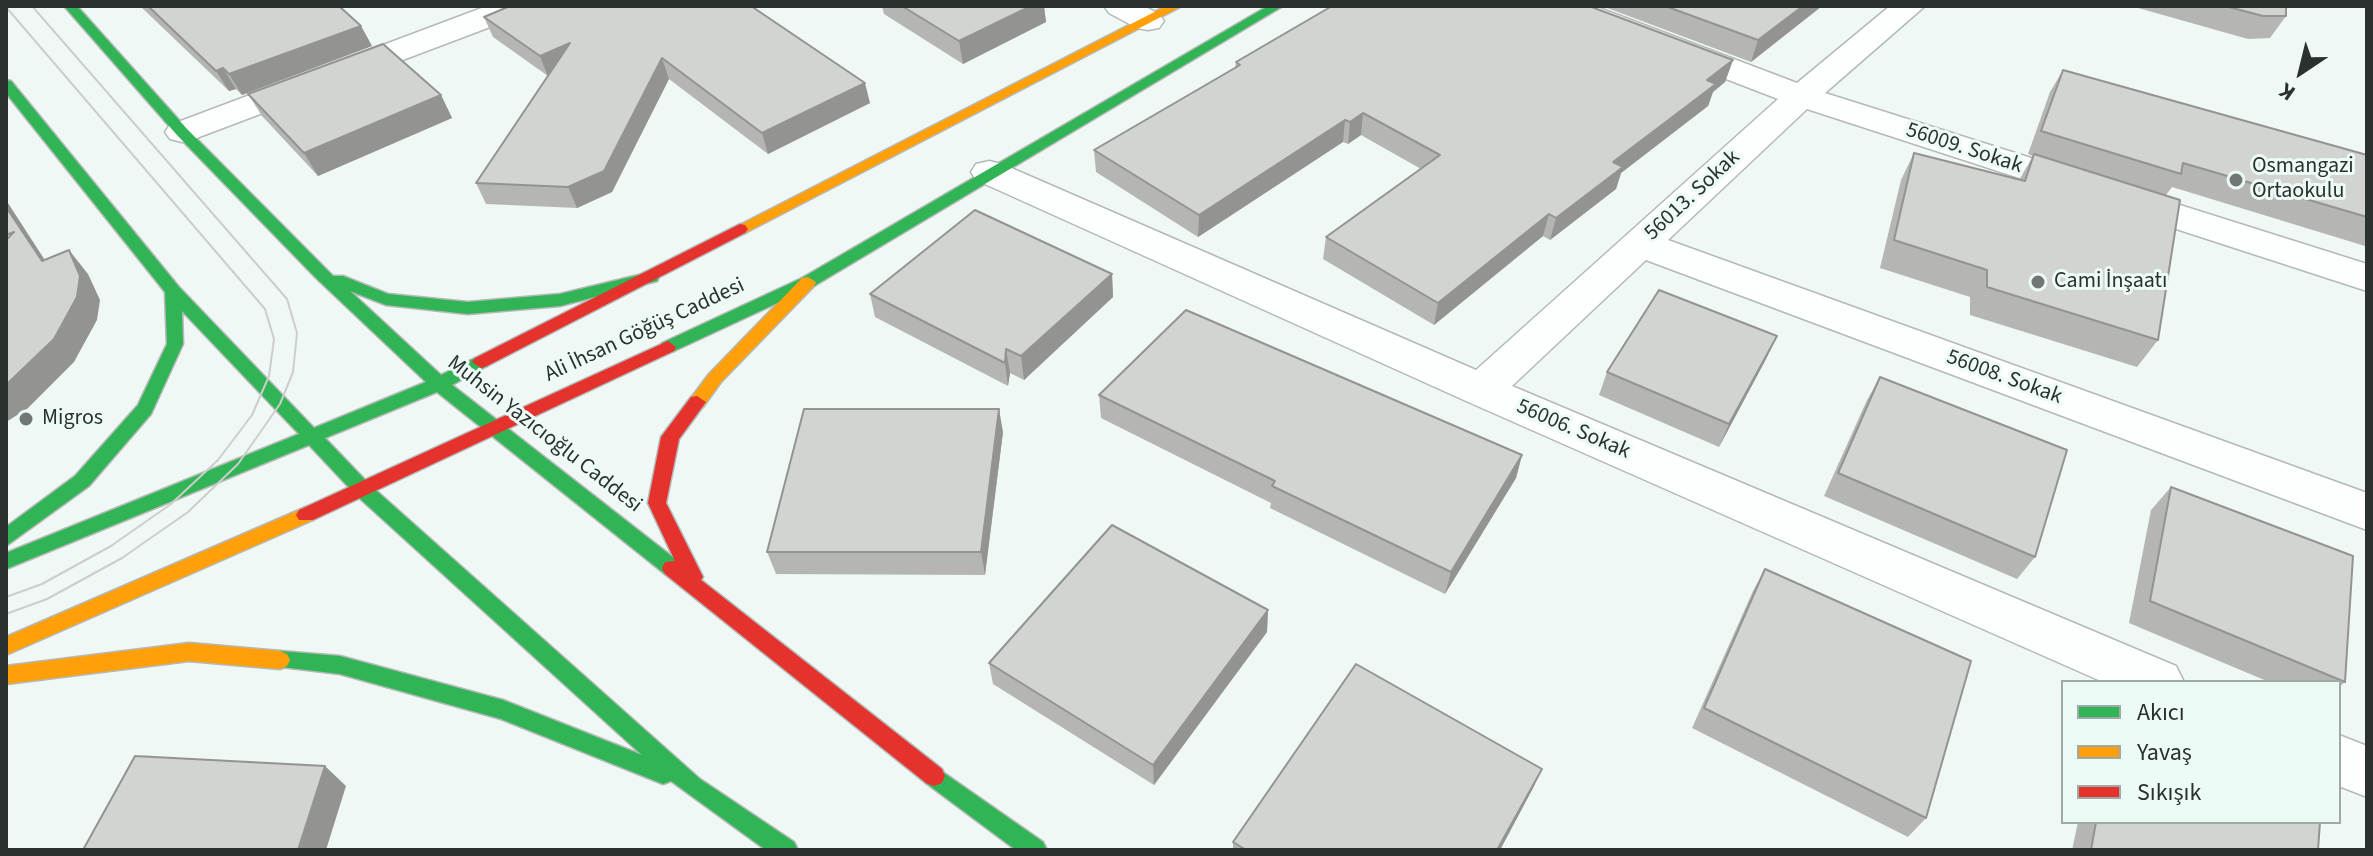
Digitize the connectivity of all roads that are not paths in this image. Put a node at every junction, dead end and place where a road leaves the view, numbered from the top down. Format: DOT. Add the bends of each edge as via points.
graph roads {
  1 [pos="70,6"];
  2 [pos="516,6"];
  3 [pos="1120,6"];
  4 [pos="1176,6"];
  5 [pos="1277,6"];
  6 [pos="1566,6"];
  7 [pos="1909,6"];
  8 [pos="1148,21"];
  9 [pos="6,84"];
  10 [pos="1801,96"];
  11 [pos="182,132"];
  12 [pos="989,172"];
  13 [pos="1641,244"];
  14 [pos="322,274"];
  15 [pos="651,277"];
  16 [pos="2367,278"];
  17 [pos="808,282"];
  18 [pos="173,291"];
  19 [pos="439,384"];
  20 [pos="1481,390"];
  21 [pos="496,428"];
  22 [pos="313,437"];
  23 [pos="363,490"];
  24 [pos="2367,512"];
  25 [pos="6,538"];
  26 [pos="6,561"];
  27 [pos="699,590"];
  28 [pos="6,646"];
  29 [pos="6,675"];
  30 [pos="2153,680"];
  31 [pos="2341,761"];
  32 [pos="2367,772"];
  33 [pos="692,786"];
  34 [pos="786,850"];
  35 [pos="1035,850"];
  1 -- 11 [label="main road, Muhsin Yazıcıoğlu Caddesi"];
  2 -- 11 [label="street"];
  3 -- 8 [label="street"];
  4 -- 8 [label="main road, Ali İhsan Göğüş Caddesi"];
  5 -- 12 [label="main road, Ali İhsan Göğüş Caddesi"];
  6 -- 10 [label="street, 56009. Sokak"];
  7 -- 10 [label="street, 56013. Sokak"];
  8 -- 15 [label="main road, Ali İhsan Göğüş Caddesi"];
  9 -- 18 [label="main road"];
  10 -- 13 [label="street, 56013. Sokak"];
  10 -- 16 [label="street, 56009. Sokak"];
  11 -- 14 [label="main road, Muhsin Yazıcıoğlu Caddesi"];
  12 -- 17 [label="main road, Ali İhsan Göğüş Caddesi"];
  12 -- 20 [label="street, 56006. Sokak"];
  13 -- 20 [label="street, 56013. Sokak"];
  13 -- 24 [label="street, 56008. Sokak"];
  14 -- 15 [label="main road" via="386,299 468,308 560,300"];
  14 -- 19 [label="main road, Muhsin Yazıcıoğlu Caddesi"];
  15 -- 19 [label="main road, Ali İhsan Göğüş Caddesi"];
  17 -- 21 [label="main road, Ali İhsan Göğüş Caddesi"];
  17 -- 27 [label="main road" via="715,378 670,437 657,503"];
  18 -- 22 [label="main road"];
  18 -- 25 [label="main road" via="175,344 145,409 82,481"];
  19 -- 21 [label="main road, Muhsin Yazıcıoğlu Caddesi"];
  19 -- 22 [label="main road, Ali İhsan Göğüş Caddesi"];
  20 -- 30 [label="street, 56006. Sokak"];
  21 -- 23 [label="main road, Ali İhsan Göğüş Caddesi"];
  21 -- 27 [label="main road, Muhsin Yazıcıoğlu Caddesi"];
  22 -- 23 [label="main road"];
  22 -- 26 [label="main road, Ali İhsan Göğüş Caddesi"];
  23 -- 28 [label="main road, Ali İhsan Göğüş Caddesi"];
  23 -- 33 [label="main road"];
  27 -- 35 [label="main road, Muhsin Yazıcıoğlu Caddesi" via="978,811"];
  29 -- 33 [label="main road" via="189,652 340,665 503,710"];
  31 -- 32 [label="street"];
  33 -- 34 [label="main road"];
}
